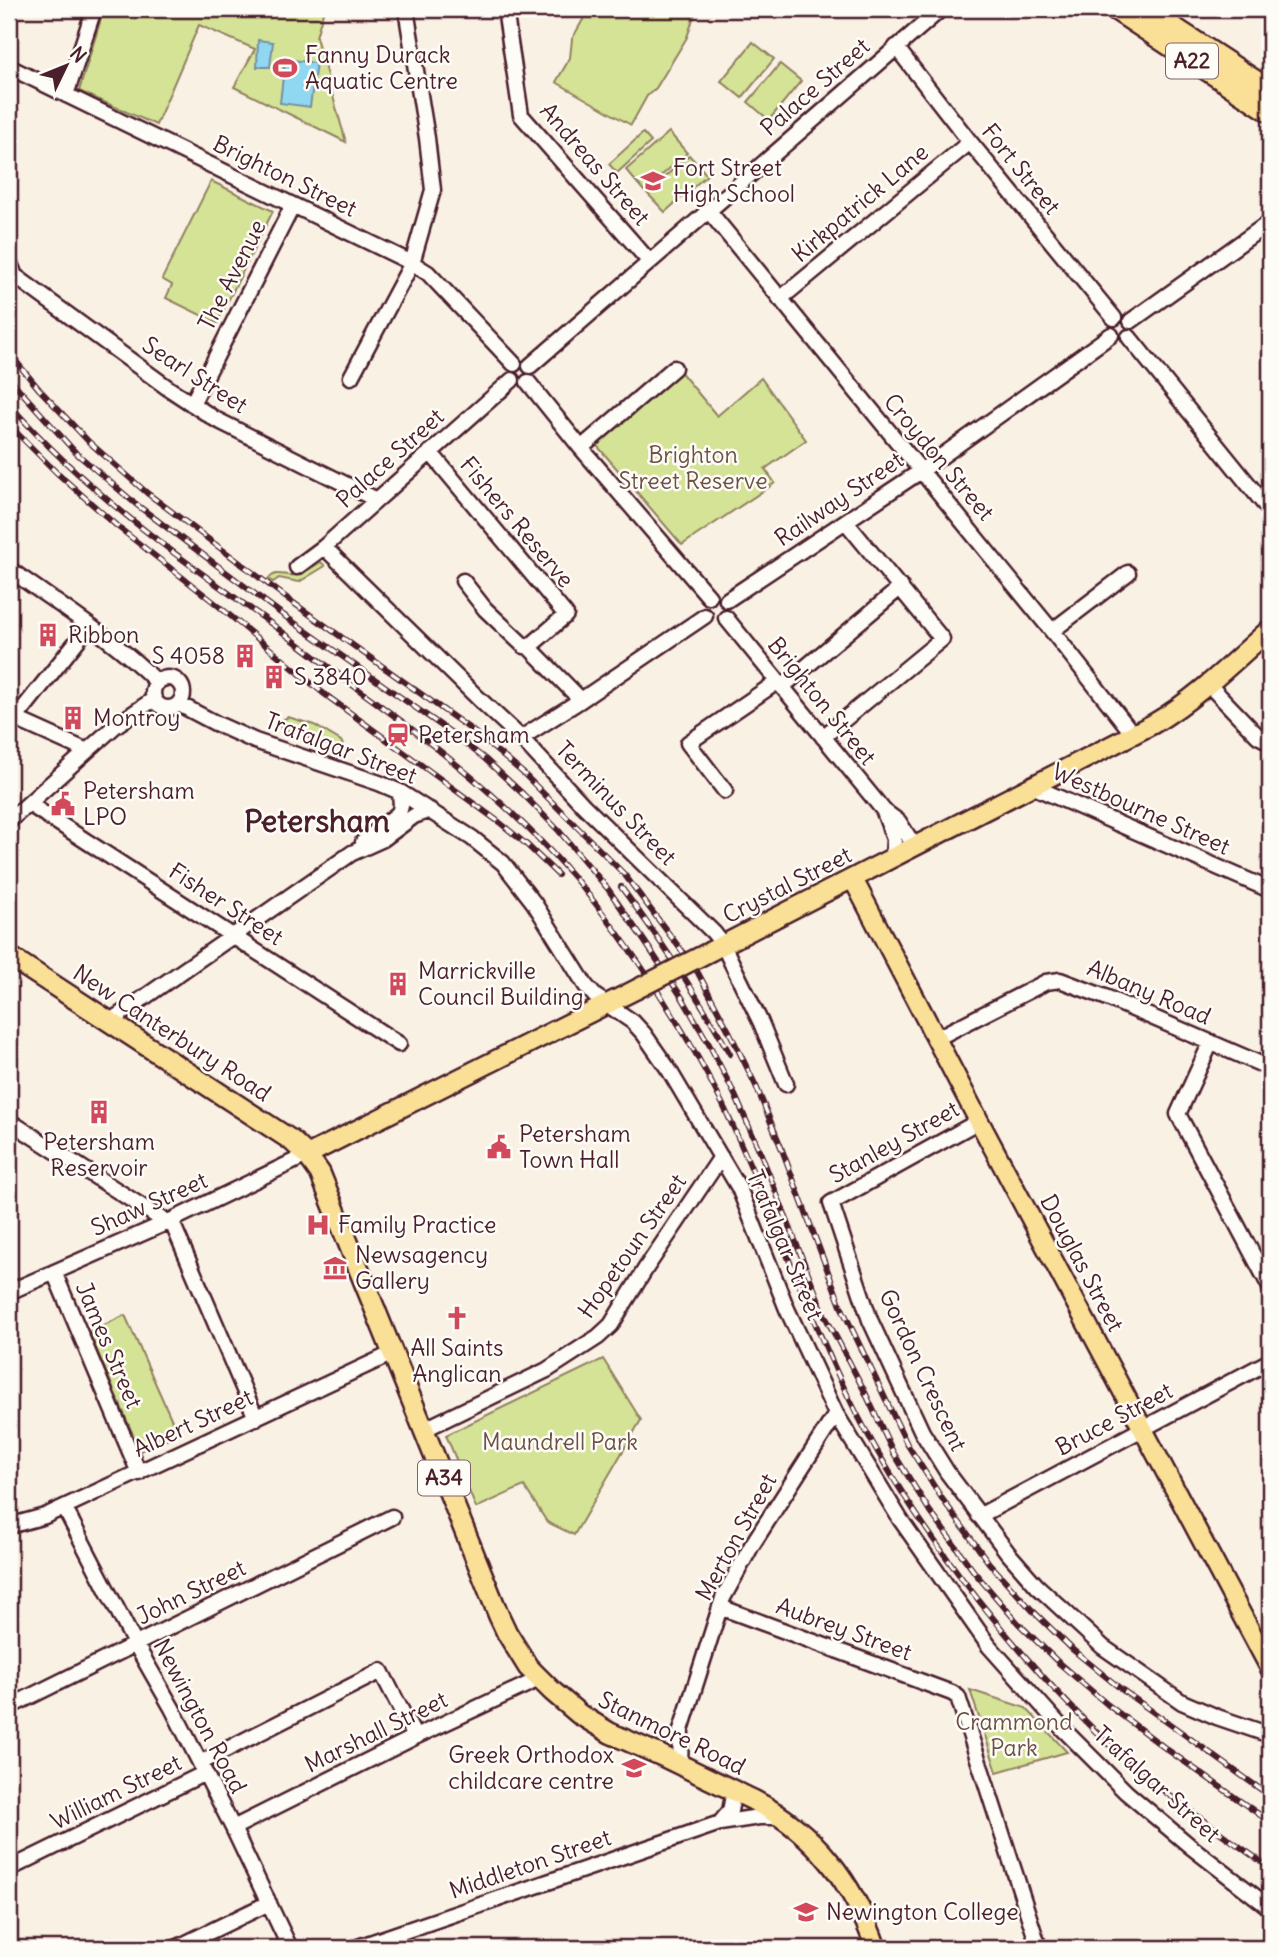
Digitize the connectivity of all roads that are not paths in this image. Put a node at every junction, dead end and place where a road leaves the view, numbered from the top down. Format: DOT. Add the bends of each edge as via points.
graph roads {
  1 [pos="94,9"];
  2 [pos="406,9"];
  3 [pos="505,9"];
  4 [pos="941,9"];
  5 [pos="1114,9"];
  6 [pos="1152,10"];
  7 [pos="895,47"];
  8 [pos="9,67"];
  9 [pos="1270,90"];
  10 [pos="66,95"];
  11 [pos="1270,112"];
  12 [pos="970,142"];
  13 [pos="293,205"];
  14 [pos="708,209"];
  15 [pos="1270,222"];
  16 [pos="9,261"];
  17 [pos="649,261"];
  18 [pos="412,263"];
  19 [pos="780,299"];
  20 [pos="1114,318"];
  21 [pos="1131,321"];
  22 [pos="1111,335"];
  23 [pos="1129,337"];
  24 [pos="514,364"];
  25 [pos="530,366"];
  26 [pos="674,368"];
  27 [pos="351,377"];
  28 [pos="512,380"];
  29 [pos="528,382"];
  30 [pos="192,404"];
  31 [pos="582,448"];
  32 [pos="430,452"];
  33 [pos="920,471"];
  34 [pos="377,500"];
  35 [pos="1270,511"];
  36 [pos="846,522"];
  37 [pos="324,547"];
  38 [pos="297,566"];
  39 [pos="9,569"];
  40 [pos="1128,573"];
  41 [pos="463,581"];
  42 [pos="901,587"];
  43 [pos="709,597"];
  44 [pos="727,600"];
  45 [pos="705,616"];
  46 [pos="726,618"];
  47 [pos="89,626"];
  48 [pos="1270,629"];
  49 [pos="1052,631"];
  50 [pos="529,647"];
  51 [pos="157,682"];
  52 [pos="779,684"];
  53 [pos="1208,684"];
  54 [pos="154,699"];
  55 [pos="581,700"];
  56 [pos="179,704"];
  57 [pos="10,717"];
  58 [pos="1133,734"];
  59 [pos="823,737"];
  60 [pos="521,738"];
  61 [pos="1270,742"];
  62 [pos="87,751"];
  63 [pos="1032,786"];
  64 [pos="725,791"];
  65 [pos="400,792"];
  66 [pos="29,804"];
  67 [pos="430,810"];
  68 [pos="884,811"];
  69 [pos="9,821"];
  70 [pos="915,847"];
  71 [pos="352,853"];
  72 [pos="893,858"];
  73 [pos="853,879"];
  74 [pos="1270,890"];
  75 [pos="232,935"];
  76 [pos="717,948"];
  77 [pos="9,956"];
  78 [pos="608,1004"];
  79 [pos="109,1022"];
  80 [pos="935,1039"];
  81 [pos="1210,1042"];
  82 [pos="399,1044"];
  83 [pos="1270,1068"];
  84 [pos="786,1084"];
  85 [pos="9,1121"];
  86 [pos="979,1121"];
  87 [pos="307,1155"];
  88 [pos="721,1157"];
  89 [pos="831,1203"];
  90 [pos="168,1222"];
  91 [pos="54,1272"];
  92 [pos="1270,1287"];
  93 [pos="9,1292"];
  94 [pos="393,1353"];
  95 [pos="1270,1361"];
  96 [pos="836,1414"];
  97 [pos="256,1418"];
  98 [pos="425,1429"];
  99 [pos="1143,1429"];
  100 [pos="139,1473"];
  101 [pos="64,1507"];
  102 [pos="9,1509"];
  103 [pos="979,1516"];
  104 [pos="392,1517"];
  105 [pos="12,1525"];
  106 [pos="720,1607"];
  107 [pos="136,1644"];
  108 [pos="1270,1668"];
  109 [pos="539,1679"];
  110 [pos="9,1707"];
  111 [pos="681,1730"];
  112 [pos="1270,1735"];
  113 [pos="415,1737"];
  114 [pos="660,1755"];
  115 [pos="680,1765"];
  116 [pos="203,1768"];
  117 [pos="734,1791"];
  118 [pos="782,1817"];
  119 [pos="720,1823"];
  120 [pos="233,1828"];
  121 [pos="9,1869"];
  122 [pos="269,1903"];
  123 [pos="1270,1908"];
  124 [pos="176,1948"];
  125 [pos="290,1948"];
  126 [pos="355,1948"];
  127 [pos="876,1948"];
  128 [pos="1039,1948"];
  1 -- 10 [label="street"];
  2 -- 18 [label="street" via="433,190"];
  3 -- 17 [label="street, Andreas Street" via="521,115"];
  4 -- 7 [label="street, Palace Street"];
  5 -- 11 [label="highway, A22"];
  6 -- 9 [label="highway, A22"];
  7 -- 12 [label="street, Fort Street"];
  7 -- 14 [label="street, Palace Street"];
  8 -- 10 [label="street, Brighton Street"];
  10 -- 13 [label="street, Brighton Street"];
  12 -- 19 [label="street, Kirkpatrick Lane"];
  12 -- 20 [label="street, Fort Street"];
  13 -- 18 [label="street, Brighton Street"];
  13 -- 30 [label="street, The Avenue"];
  14 -- 17 [label="street, Palace Street"];
  14 -- 19 [label="street, Croydon Street"];
  15 -- 21 [label="street"];
  16 -- 30 [label="street, Searl Street" via="15,276"];
  17 -- 25 [label="street, Palace Street"];
  18 -- 24 [label="street, Brighton Street" via="428,273"];
  18 -- 27 [label="street"];
  19 -- 33 [label="street, Croydon Street"];
  20 -- 21 [label="street" via="1125,316"];
  20 -- 22 [label="street"];
  21 -- 23 [label="street"];
  22 -- 23 [label="street" via="1122,340"];
  22 -- 33 [label="street, Railway Street"];
  23 -- 35 [label="street"];
  24 -- 25 [label="street"];
  24 -- 28 [label="street"];
  25 -- 29 [label="street"];
  26 -- 31 [label="street"];
  28 -- 29 [label="street"];
  28 -- 32 [label="street, Palace Street"];
  29 -- 31 [label="street"];
  30 -- 34 [label="street, Searl Street"];
  31 -- 43 [label="street"];
  32 -- 34 [label="street, Palace Street"];
  32 -- 50 [label="street, Fishers Reserve" via="566,615"];
  33 -- 36 [label="street, Railway Street"];
  33 -- 49 [label="street, Croydon Street"];
  34 -- 37 [label="street, Palace Street"];
  36 -- 42 [label="street"];
  36 -- 44 [label="street, Railway Street"];
  37 -- 38 [label="street, Palace Street"];
  37 -- 60 [label="street, Terminus Street"];
  39 -- 47 [label="street"];
  40 -- 49 [label="street"];
  41 -- 50 [label="street" via="485,609"];
  42 -- 52 [label="street"];
  42 -- 59 [label="street" via="942,639"];
  43 -- 44 [label="street" via="721,595"];
  43 -- 45 [label="street" via="703,608"];
  44 -- 46 [label="street" via="730,611"];
  45 -- 46 [label="street" via="715,621"];
  45 -- 55 [label="street"];
  46 -- 52 [label="street, Brighton Street"];
  47 -- 51 [label="street"];
  47 -- 57 [label="street"];
  48 -- 53 [label="main road, Crystal Street"];
  49 -- 58 [label="street, Croydon Street"];
  50 -- 55 [label="street"];
  51 -- 54 [label="street"];
  51 -- 56 [label="street" via="166,678 179,682 183,696"];
  52 -- 59 [label="street, Brighton Street"];
  52 -- 64 [label="street" via="688,743"];
  53 -- 58 [label="main road, Crystal Street" via="1174,711"];
  53 -- 61 [label="street" via="1258,736"];
  54 -- 56 [label="street" via="163,708"];
  54 -- 62 [label="street"];
  55 -- 60 [label="street"];
  56 -- 65 [label="street, Trafalgar Street" via="255,741"];
  57 -- 62 [label="street"];
  58 -- 63 [label="main road, Crystal Street"];
  59 -- 68 [label="street, Brighton Street"];
  60 -- 76 [label="street, Terminus Street" via="700,918"];
  62 -- 66 [label="street"];
  63 -- 70 [label="main road, Crystal Street"];
  63 -- 74 [label="street, Westbourne Street"];
  65 -- 67 [label="street, Trafalgar Street"];
  65 -- 71 [label="street" via="399,813"];
  66 -- 69 [label="street"];
  66 -- 75 [label="street, Fisher Street"];
  67 -- 71 [label="street"];
  67 -- 78 [label="street, Trafalgar Street" via="503,863 544,917 586,986"];
  68 -- 70 [label="street, Brighton Street" via="899,822"];
  68 -- 72 [label="street, Brighton Street" via="893,832"];
  70 -- 72 [label="main road, Crystal Street"];
  71 -- 75 [label="street"];
  72 -- 73 [label="main road, Crystal Street"];
  73 -- 76 [label="main road, Crystal Street"];
  73 -- 80 [label="main road, Douglas Street"];
  75 -- 79 [label="street"];
  75 -- 82 [label="street, Fisher Street"];
  76 -- 78 [label="main road, Crystal Street, bridge"];
  76 -- 84 [label="street, Terminus Street" via="761,1023"];
  77 -- 79 [label="highway, New Canterbury Road / A34"];
  78 -- 87 [label="main road, Crystal Street"];
  78 -- 88 [label="street, Trafalgar Street" via="644,1034"];
  79 -- 87 [label="highway, New Canterbury Road / A34" via="291,1140"];
  80 -- 81 [label="street, Albany Road" via="1046,982 1060,980"];
  80 -- 86 [label="main road, Douglas Street"];
  81 -- 83 [label="street, Albany Road"];
  81 -- 92 [label="street" via="1178,1114"];
  85 -- 90 [label="street"];
  86 -- 89 [label="street, Stanley Street"];
  86 -- 99 [label="main road, Douglas Street"];
  87 -- 90 [label="street, Shaw Street"];
  87 -- 94 [label="highway, Stanmore Road / A34" via="320,1173"];
  88 -- 96 [label="street, Trafalgar Street" via="739,1188 787,1309"];
  88 -- 98 [label="street, Hopetoun Street" via="611,1325 598,1337 547,1370"];
  89 -- 103 [label="street, Gordon Crescent" via="870,1320 922,1432"];
  90 -- 91 [label="street, Shaw Street"];
  90 -- 97 [label="street"];
  91 -- 93 [label="street, Shaw Street"];
  91 -- 100 [label="street, James Street"];
  94 -- 97 [label="street, Albert Street"];
  94 -- 98 [label="highway, Stanmore Road / A34"];
  95 -- 99 [label="street, Bruce Street"];
  96 -- 106 [label="street, Merton Street" via="752,1545"];
  96 -- 123 [label="street, Trafalgar Street" via="900,1519 1010,1671 1126,1792"];
  97 -- 100 [label="street, Albert Street"];
  98 -- 109 [label="highway, Stanmore Road / A34" via="507,1633"];
  99 -- 103 [label="street, Bruce Street"];
  99 -- 108 [label="main road, Douglas Street"];
  100 -- 101 [label="street, Albert Street"];
  101 -- 105 [label="street, Albert Street"];
  101 -- 107 [label="street, Newington Road"];
  102 -- 105 [label="street"];
  103 -- 112 [label="street, Gordon Crescent" via="1037,1587 1103,1647 1182,1702"];
  104 -- 107 [label="street, John Street"];
  106 -- 111 [label="street, Merton Street"];
  106 -- 128 [label="street, Aubrey Street" via="958,1697"];
  107 -- 110 [label="street, John Street"];
  107 -- 116 [label="street, Newington Road"];
  109 -- 113 [label="street, Marshall Street"];
  109 -- 114 [label="highway, Stanmore Road / A34" via="593,1724"];
  111 -- 114 [label="street, Merton Street"];
  111 -- 115 [label="street, Merton Street"];
  113 -- 116 [label="street, William Street" via="381,1671"];
  113 -- 120 [label="street, Marshall Street"];
  114 -- 115 [label="highway, Stanmore Road / A34"];
  115 -- 117 [label="highway, Stanmore Road / A34"];
  116 -- 120 [label="street, Newington Road"];
  116 -- 121 [label="street, William Street"];
  117 -- 118 [label="highway, Stanmore Road / A34"];
  117 -- 119 [label="street" via="730,1811"];
  118 -- 119 [label="street, Middleton Street"];
  118 -- 127 [label="highway, Stanmore Road / A34" via="824,1853 858,1904"];
  119 -- 126 [label="street, Middleton Street"];
  120 -- 122 [label="street, Newington Road"];
  122 -- 124 [label="street"];
  122 -- 125 [label="street, Newington Road"];
}
